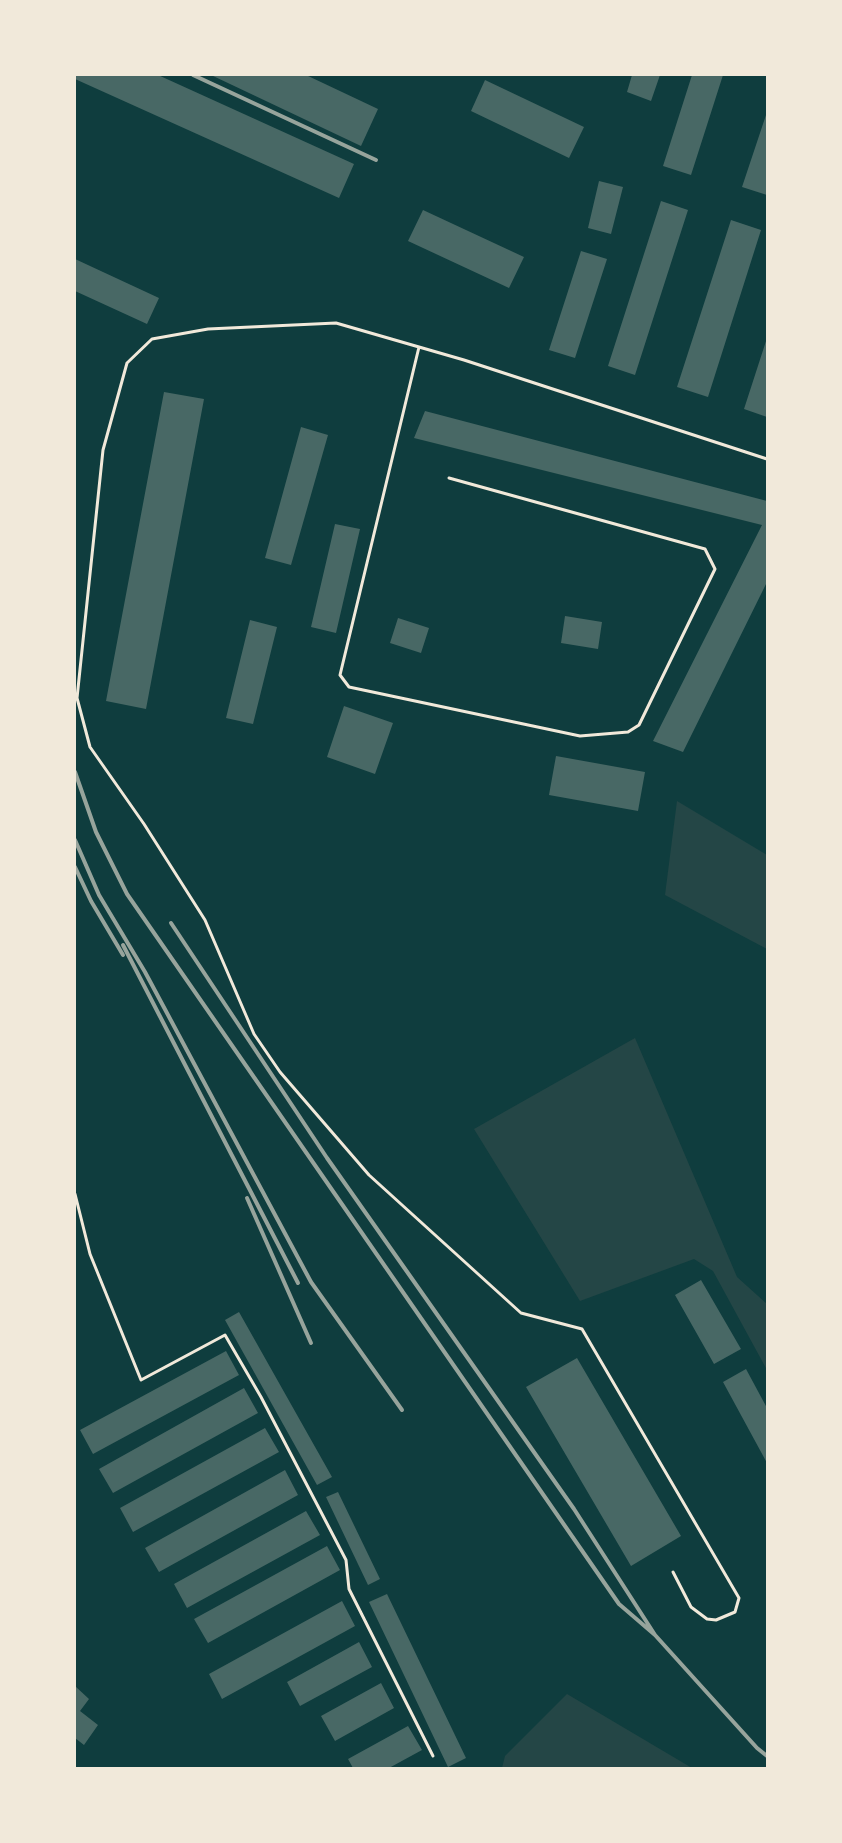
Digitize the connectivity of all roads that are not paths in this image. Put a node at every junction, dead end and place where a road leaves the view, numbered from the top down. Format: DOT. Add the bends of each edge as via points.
graph roads {
  1 [pos="419,347"];
  2 [pos="767,459"];
  3 [pos="449,478"];
  4 [pos="75,1194"];
  5 [pos="673,1572"];
  6 [pos="432,1756"];
  1 -- 2 [label="lane"];
  1 -- 3 [label="lane" via="340,675 349,687 580,736 628,732 639,725 715,570 705,549"];
  1 -- 5 [label="lane" via="336,323 208,329 152,339 127,363 103,450 77,698 90,747 205,920 254,1034 280,1072 369,1175 521,1313 582,1329 738,1598 735,1612 716,1620 708,1619 691,1607"];
  4 -- 6 [label="lane" via="90,1254 141,1380 225,1335 346,1560 349,1589"];
}
